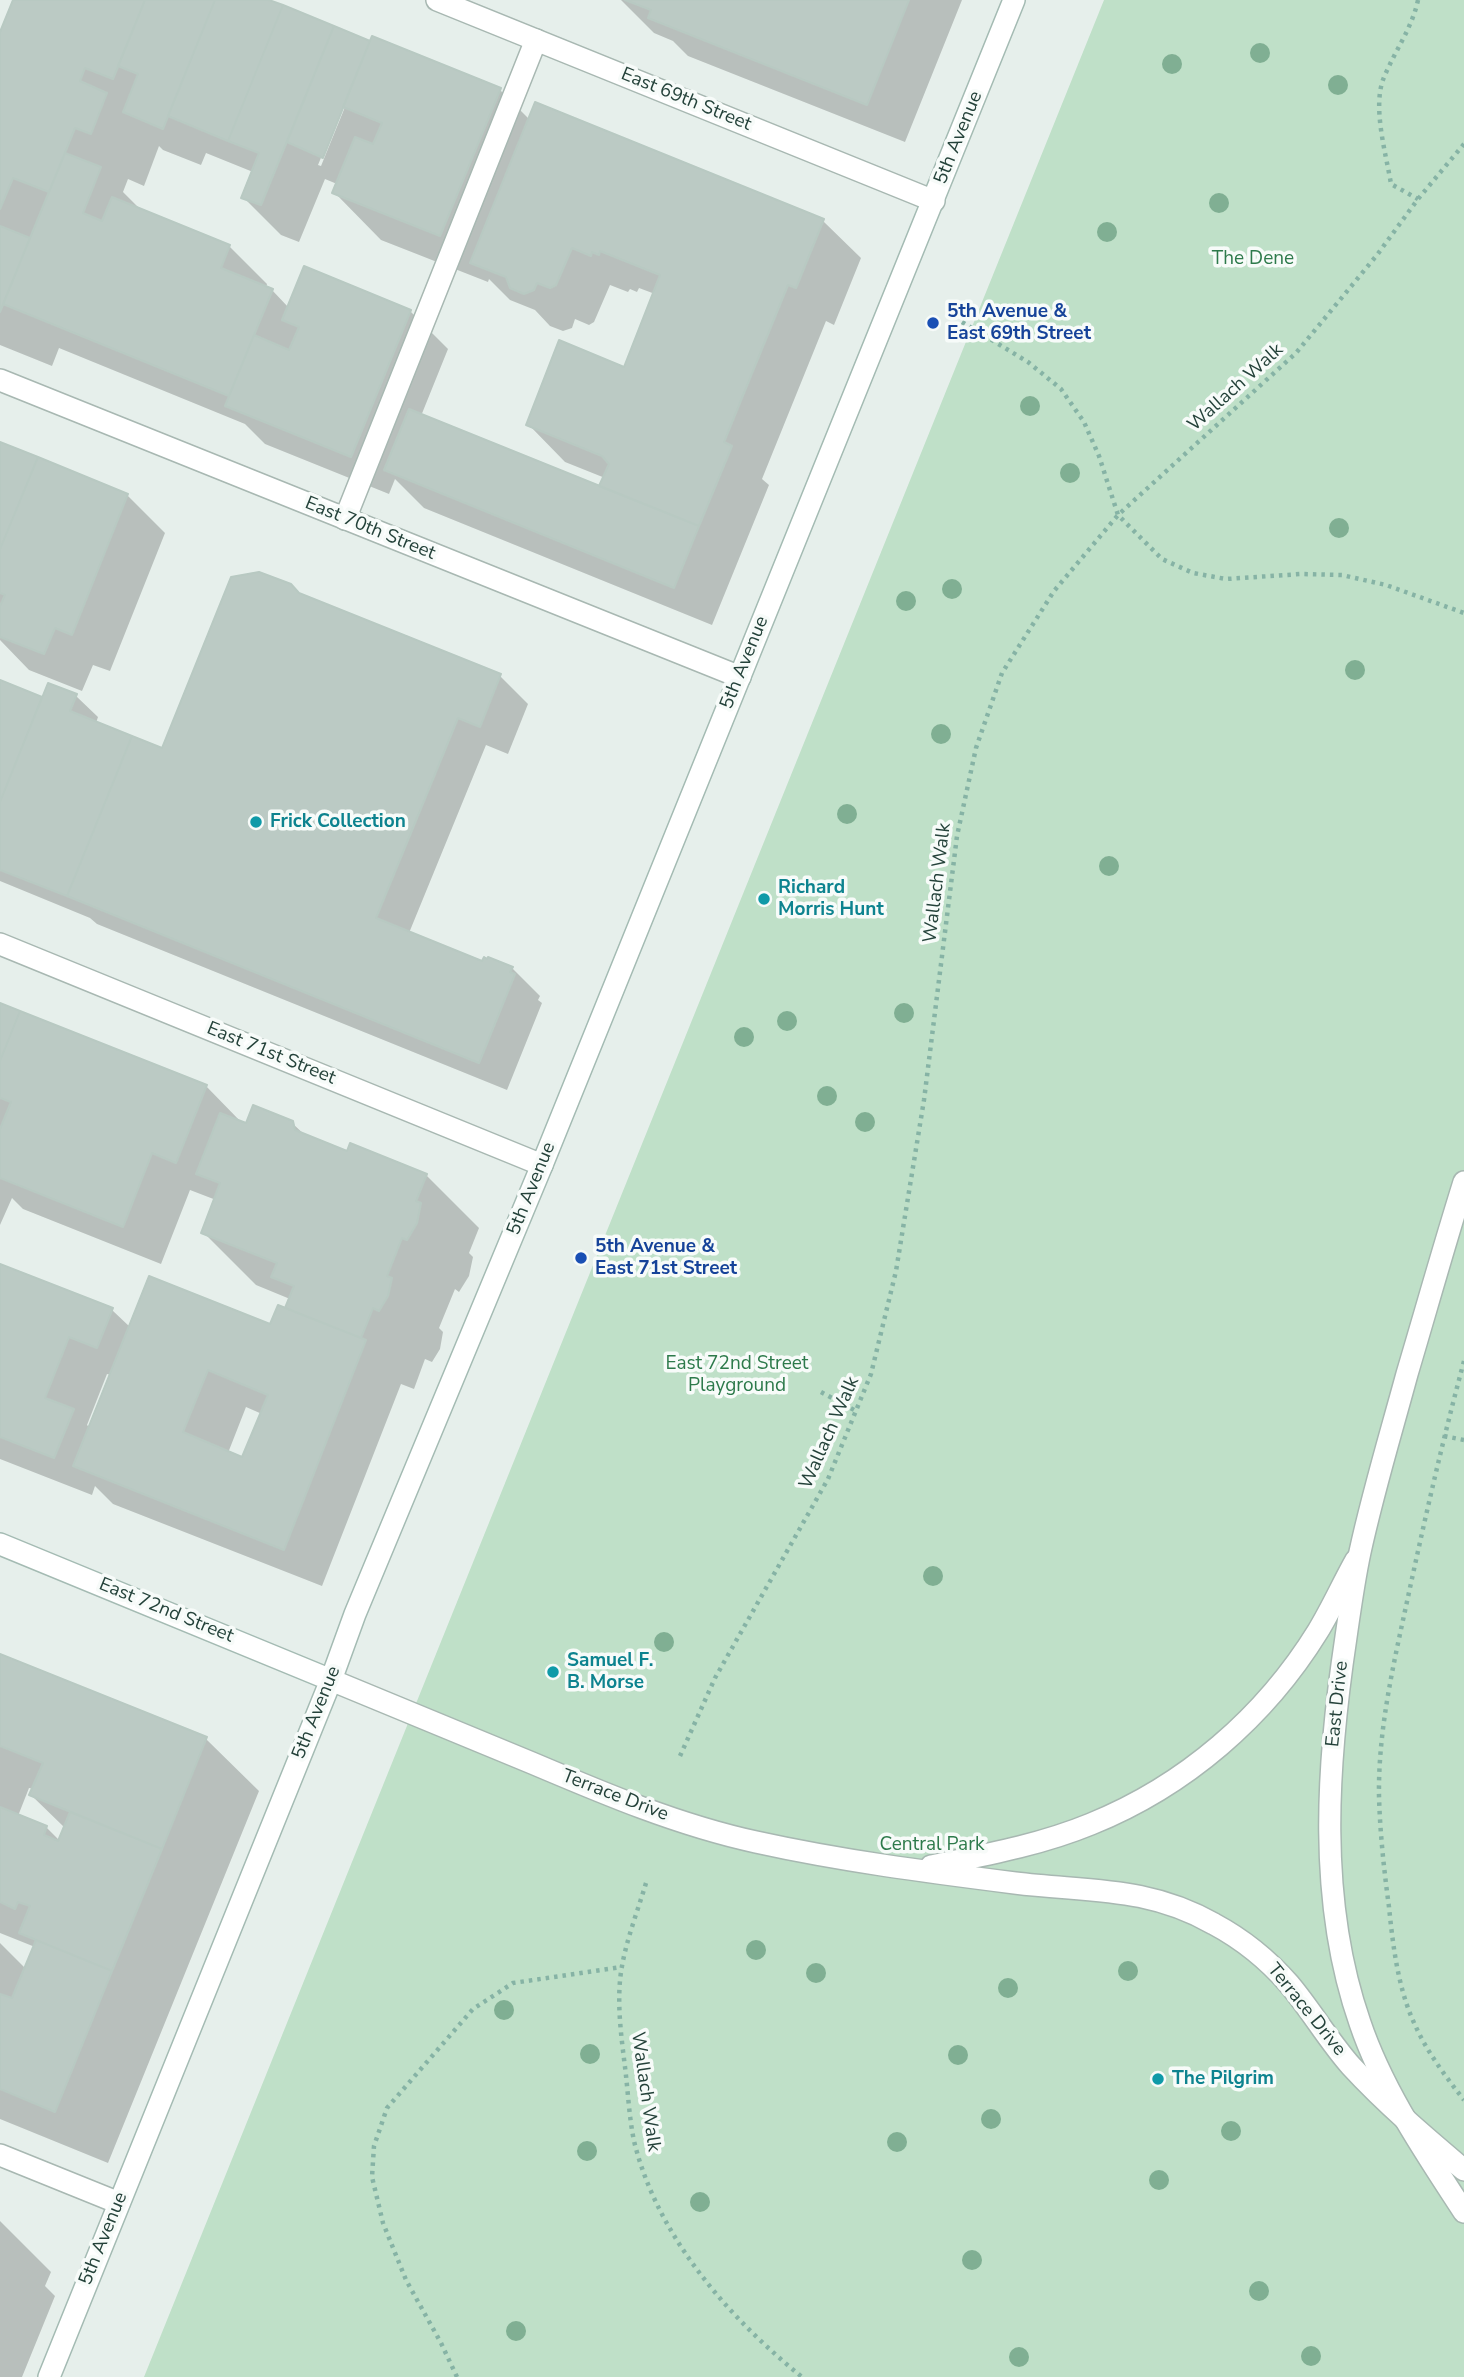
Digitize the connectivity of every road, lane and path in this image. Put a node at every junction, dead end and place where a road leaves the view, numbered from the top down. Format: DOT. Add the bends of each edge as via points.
graph roads {
  1 [pos="437,0"];
  2 [pos="1014,0"];
  3 [pos="1418,0"];
  4 [pos="536,40"];
  5 [pos="1464,144"];
  6 [pos="1418,199"];
  7 [pos="934,201"];
  8 [pos="962,322"];
  9 [pos="0,380"];
  10 [pos="1118,515"];
  11 [pos="345,519"];
  12 [pos="1464,613"];
  13 [pos="740,677"];
  14 [pos="0,944"];
  15 [pos="542,1165"];
  16 [pos="1464,1182"];
  17 [pos="1464,1361"];
  18 [pos="821,1392"];
  19 [pos="856,1411"];
  20 [pos="1444,1436"];
  21 [pos="1464,1440"];
  22 [pos="0,1544"];
  23 [pos="1360,1552"];
  24 [pos="331,1680"];
  25 [pos="680,1756"];
  26 [pos="912,1870"];
  27 [pos="646,1884"];
  28 [pos="621,1966"];
  29 [pos="1464,2100"];
  30 [pos="1407,2123"];
  31 [pos="0,2155"];
  32 [pos="1464,2170"];
  33 [pos="119,2203"];
  34 [pos="1464,2212"];
  35 [pos="49,2377"];
  36 [pos="457,2377"];
  37 [pos="802,2377"];
  1 -- 4 [label="street, East 69th Street"];
  2 -- 7 [label="street, 5th Avenue"];
  3 -- 6 [label="path" via="1414,18 1383,78 1379,113 1391,184"];
  4 -- 7 [label="street, East 69th Street"];
  4 -- 11 [label="street"];
  5 -- 6 [label="path, Wallach Walk"];
  6 -- 10 [label="path, Wallach Walk" via="1296,353"];
  7 -- 13 [label="street, 5th Avenue"];
  8 -- 10 [label="path" via="1028,362 1061,389 1084,422"];
  9 -- 11 [label="street, East 70th Street"];
  10 -- 12 [label="path" via="1162,559 1193,573 1226,579 1342,575 1386,585"];
  10 -- 19 [label="path, Wallach Walk" via="1054,591 1003,673 976,748 957,836 924,1100 895,1271 871,1374"];
  11 -- 13 [label="street, East 70th Street"];
  13 -- 15 [label="street, 5th Avenue"];
  14 -- 15 [label="street, East 71st Street"];
  15 -- 24 [label="street, 5th Avenue"];
  16 -- 23 [label="street, East Drive"];
  17 -- 20 [label="path"];
  18 -- 19 [label="path"];
  19 -- 25 [label="path, Wallach Walk" via="828,1479 715,1678"];
  20 -- 21 [label="path"];
  20 -- 29 [label="path" via="1390,1685 1379,1794 1390,1922 1403,1990 1424,2042"];
  22 -- 24 [label="street, East 72nd Street"];
  23 -- 26 [label="street, Terrace Drive" via="1318,1631 1289,1672 1261,1708 1199,1762 1159,1790 1089,1825 997,1853"];
  23 -- 30 [label="street, East Drive" via="1335,1719 1332,1882 1341,1949 1360,2024"];
  24 -- 26 [label="street, Terrace Drive" via="659,1814 751,1841"];
  24 -- 33 [label="street, 5th Avenue"];
  26 -- 30 [label="street, Terrace Drive" via="1060,1889 1121,1891 1196,1914 1259,1954 1350,2064"];
  27 -- 28 [label="path, Wallach Walk"];
  28 -- 36 [label="path" via="513,1983 473,2010 387,2108 374,2146 372,2177 383,2223"];
  28 -- 37 [label="path, Wallach Walk" via="620,2012 634,2140 656,2200 677,2241 708,2283 776,2356"];
  30 -- 32 [label="street, Terrace Drive"];
  30 -- 34 [label="street, East Drive"];
  31 -- 33 [label="street"];
  33 -- 35 [label="street, 5th Avenue"];
}
